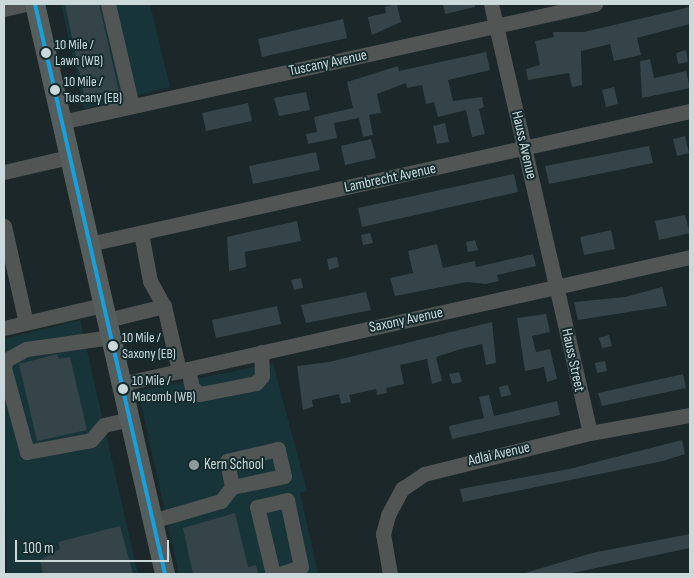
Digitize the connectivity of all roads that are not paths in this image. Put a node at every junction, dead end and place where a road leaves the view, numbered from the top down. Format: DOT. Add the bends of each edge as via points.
graph roads {
  1 [pos="25,4"];
  2 [pos="35,4"];
  3 [pos="108,4"];
  4 [pos="491,4"];
  5 [pos="595,4"];
  6 [pos="4,9"];
  7 [pos="496,25"];
  8 [pos="132,106"];
  9 [pos="690,111"];
  10 [pos="61,122"];
  11 [pos="524,148"];
  12 [pos="69,157"];
  13 [pos="4,172"];
  14 [pos="4,226"];
  15 [pos="141,233"];
  16 [pos="89,244"];
  17 [pos="690,257"];
  18 [pos="557,287"];
  19 [pos="164,306"];
  20 [pos="107,321"];
  21 [pos="26,323"];
  22 [pos="4,328"];
  23 [pos="261,352"];
  24 [pos="4,368"];
  25 [pos="183,370"];
  26 [pos="121,384"];
  27 [pos="690,415"];
  28 [pos="129,419"];
  29 [pos="590,434"];
  30 [pos="232,487"];
  31 [pos="152,520"];
  32 [pos="164,574"];
  33 [pos="273,574"];
  34 [pos="279,574"];
  35 [pos="390,574"];
  1 -- 6 [label="street"];
  2 -- 10 [label="main road"];
  3 -- 8 [label="street"];
  4 -- 7 [label="street, Hauss Avenue"];
  5 -- 7 [label="street, Tuscany Avenue"];
  7 -- 8 [label="street, Tuscany Avenue"];
  7 -- 11 [label="street, Hauss Avenue"];
  8 -- 10 [label="street, Tuscany Avenue"];
  9 -- 11 [label="street, Lambrecht Avenue"];
  10 -- 12 [label="main road"];
  11 -- 15 [label="street, Lambrecht Avenue"];
  11 -- 18 [label="street, Hauss Avenue"];
  12 -- 13 [label="street"];
  12 -- 16 [label="main road"];
  14 -- 21 [label="street"];
  15 -- 16 [label="street, Lambrecht Avenue"];
  15 -- 19 [label="street" via="150,281"];
  16 -- 20 [label="main road"];
  17 -- 18 [label="street, Saxony Avenue"];
  18 -- 23 [label="street, Saxony Avenue"];
  18 -- 29 [label="street, Hauss Street"];
  19 -- 20 [label="street"];
  19 -- 25 [label="street"];
  20 -- 21 [label="street"];
  20 -- 24 [label="street" via="26,349 6,360"];
  20 -- 26 [label="main road"];
  21 -- 22 [label="street"];
  23 -- 25 [label="street, Saxony Avenue"];
  23 -- 25 [label="street" via="262,376 256,383 200,394 192,388"];
  24 -- 28 [label="street" via="27,452 91,440 104,425"];
  25 -- 26 [label="street, Saxony Avenue"];
  26 -- 28 [label="main road"];
  27 -- 29 [label="street, Adlai Avenue"];
  28 -- 31 [label="main road"];
  29 -- 35 [label="street, Adlai Avenue" via="440,467 413,480 398,494 383,534"];
  30 -- 31 [label="street" via="221,501"];
  31 -- 32 [label="main road"];
  33 -- 34 [label="street" via="257,507 287,500 301,567"];
}
